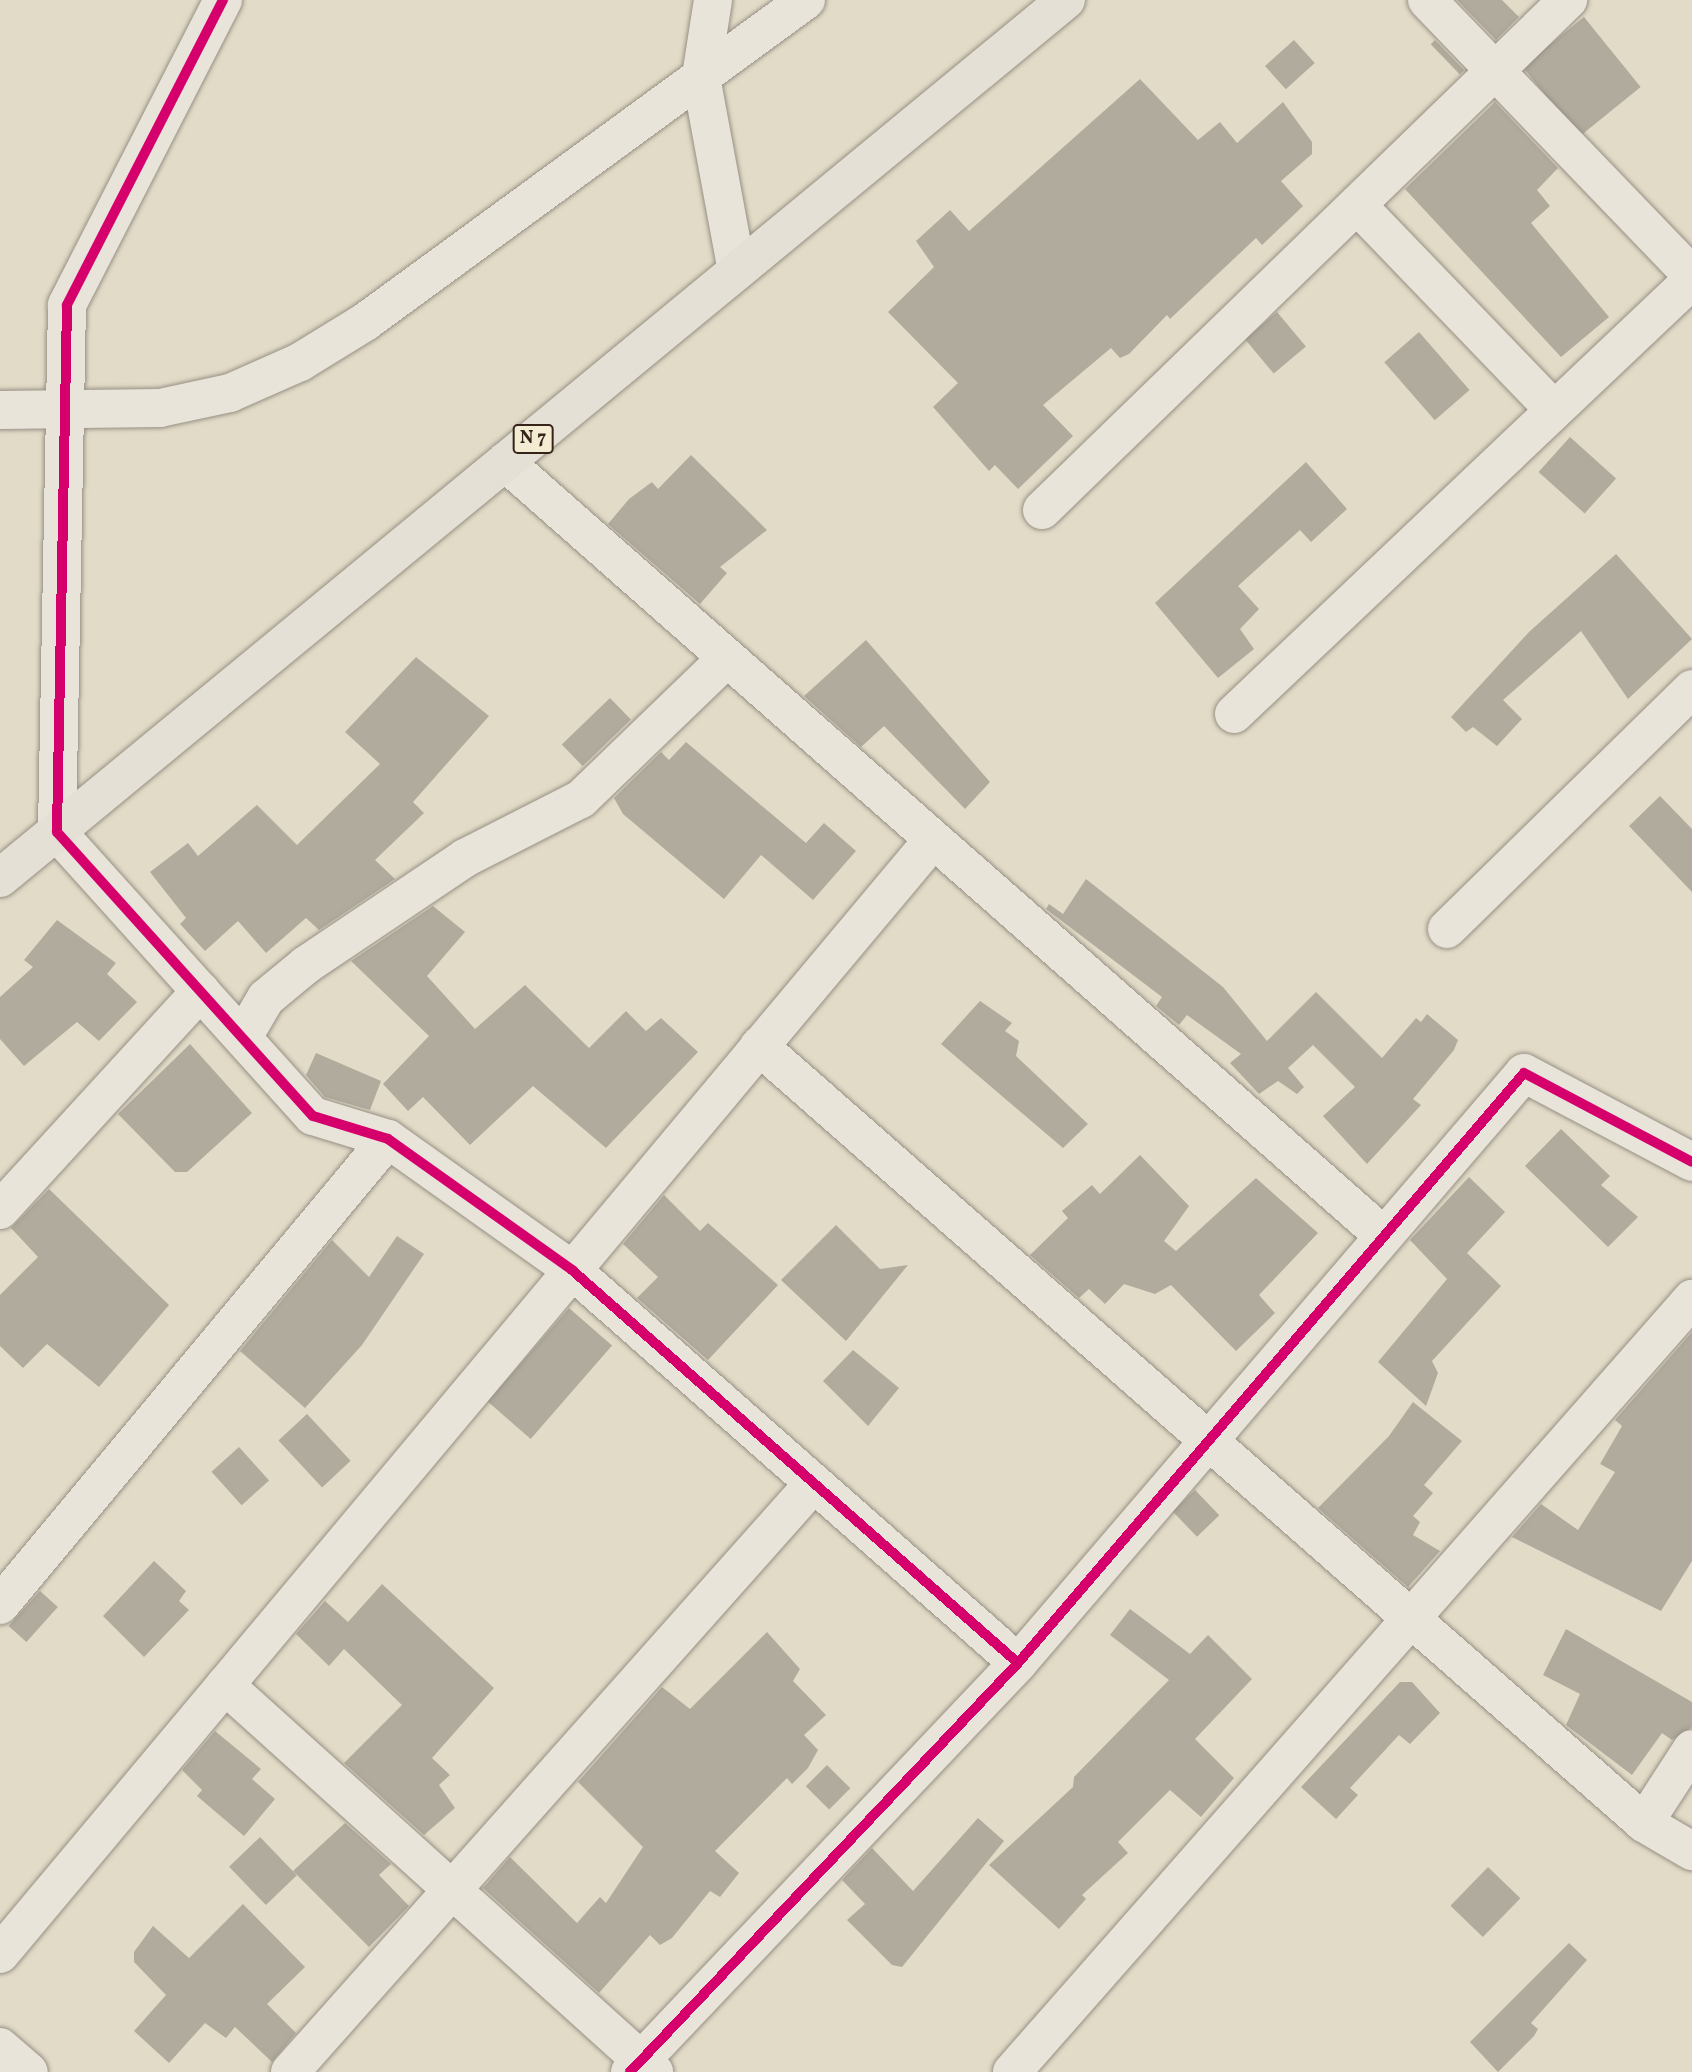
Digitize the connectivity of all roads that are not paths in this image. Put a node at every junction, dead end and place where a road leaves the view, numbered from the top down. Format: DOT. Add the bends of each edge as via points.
graph roads {
  1 [pos="223,0"];
  2 [pos="713,0"];
  3 [pos="806,0"];
  4 [pos="1066,0"];
  5 [pos="1427,0"];
  6 [pos="1568,0"];
  7 [pos="1495,71"];
  8 [pos="701,77"];
  9 [pos="1357,205"];
  10 [pos="737,271"];
  11 [pos="1692,277"];
  12 [pos="0,410"];
  13 [pos="1554,410"];
  14 [pos="69,412"];
  15 [pos="505,462"];
  16 [pos="1042,510"];
  17 [pos="724,661"];
  18 [pos="1692,689"];
  19 [pos="1234,714"];
  20 [pos="57,832"];
  21 [pos="932,841"];
  22 [pos="0,878"];
  23 [pos="1447,929"];
  24 [pos="201,991"];
  25 [pos="243,1037"];
  26 [pos="760,1046"];
  27 [pos="388,1139"];
  28 [pos="1692,1162"];
  29 [pos="0,1210"];
  30 [pos="1384,1236"];
  31 [pos="572,1270"];
  32 [pos="1692,1299"];
  33 [pos="1209,1441"];
  34 [pos="814,1483"];
  35 [pos="0,1605"];
  36 [pos="1411,1619"];
  37 [pos="1018,1663"];
  38 [pos="225,1685"];
  39 [pos="1692,1749"];
  40 [pos="1644,1823"];
  41 [pos="1692,1851"];
  42 [pos="451,1891"];
  43 [pos="0,1954"];
  44 [pos="0,2047"];
  45 [pos="642,2068"];
  46 [pos="29,2072"];
  47 [pos="289,2072"];
  48 [pos="1012,2072"];
  1 -- 14 [label="street" via="67,305 62,355"];
  2 -- 8 [label="street"];
  3 -- 8 [label="street"];
  4 -- 10 [label="highway, N 7"];
  5 -- 7 [label="street"];
  6 -- 7 [label="street"];
  7 -- 9 [label="street"];
  7 -- 11 [label="street"];
  8 -- 10 [label="street"];
  8 -- 14 [label="street" via="365,322 300,362 230,393 172,406"];
  9 -- 13 [label="street"];
  9 -- 16 [label="street"];
  10 -- 15 [label="highway, N 7"];
  11 -- 13 [label="street"];
  12 -- 14 [label="street"];
  13 -- 19 [label="street"];
  14 -- 20 [label="street"];
  15 -- 17 [label="street"];
  15 -- 20 [label="highway, N 7"];
  17 -- 21 [label="street"];
  17 -- 25 [label="street" via="581,799 465,858 306,965 267,998"];
  18 -- 23 [label="street"];
  20 -- 22 [label="highway, N 7"];
  20 -- 24 [label="street"];
  21 -- 26 [label="street"];
  21 -- 30 [label="street"];
  24 -- 25 [label="street"];
  24 -- 29 [label="street"];
  25 -- 27 [label="street" via="313,1116"];
  26 -- 31 [label="street"];
  26 -- 33 [label="street"];
  27 -- 31 [label="street"];
  27 -- 35 [label="street"];
  28 -- 30 [label="street" via="1524,1073"];
  30 -- 33 [label="street"];
  31 -- 34 [label="street"];
  31 -- 38 [label="street"];
  32 -- 36 [label="street"];
  33 -- 36 [label="street"];
  33 -- 37 [label="street"];
  34 -- 37 [label="street"];
  34 -- 42 [label="street"];
  36 -- 40 [label="street"];
  36 -- 48 [label="street"];
  37 -- 45 [label="street"];
  38 -- 42 [label="street"];
  38 -- 43 [label="street"];
  39 -- 40 [label="street"];
  40 -- 41 [label="street"];
  42 -- 45 [label="street"];
  42 -- 47 [label="street"];
  44 -- 46 [label="street"];
}
